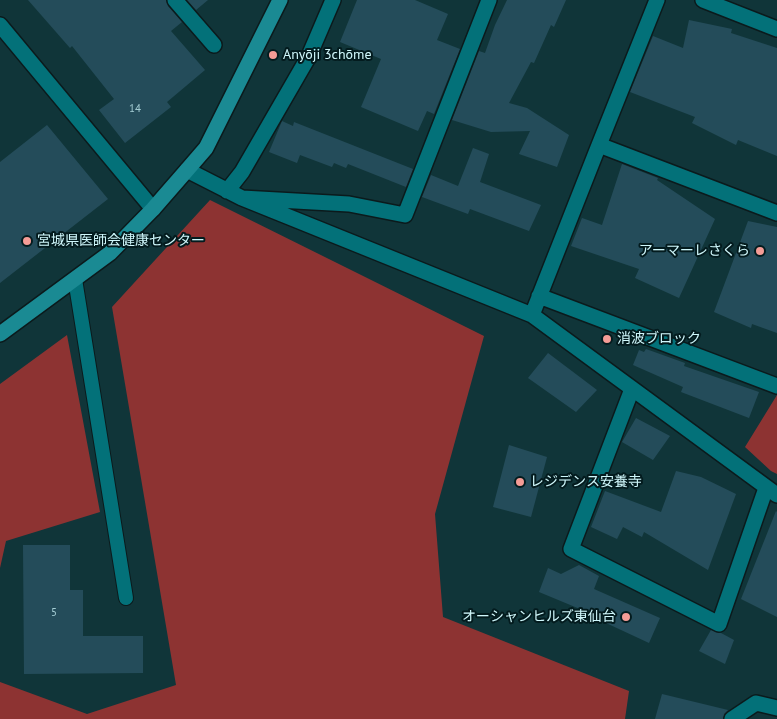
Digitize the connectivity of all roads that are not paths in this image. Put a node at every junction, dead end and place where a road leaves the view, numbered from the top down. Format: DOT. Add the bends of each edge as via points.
graph roads {
  1 [pos="175,0"];
  2 [pos="280,0"];
  3 [pos="333,0"];
  4 [pos="489,0"];
  5 [pos="657,0"];
  6 [pos="702,0"];
  7 [pos="0,24"];
  8 [pos="777,29"];
  9 [pos="214,46"];
  10 [pos="600,144"];
  11 [pos="187,170"];
  12 [pos="228,191"];
  13 [pos="242,198"];
  14 [pos="153,208"];
  15 [pos="777,213"];
  16 [pos="75,280"];
  17 [pos="540,296"];
  18 [pos="532,315"];
  19 [pos="0,334"];
  20 [pos="777,386"];
  21 [pos="632,388"];
  22 [pos="771,492"];
  23 [pos="126,598"];
  24 [pos="777,708"];
  25 [pos="732,719"];
  1 -- 9 [label="street"];
  2 -- 11 [label="street" via="206,148"];
  3 -- 12 [label="street" via="309,56"];
  4 -- 13 [label="street" via="405,216 349,204"];
  5 -- 10 [label="street"];
  6 -- 8 [label="street"];
  7 -- 14 [label="street"];
  10 -- 15 [label="street"];
  10 -- 17 [label="street"];
  11 -- 12 [label="street"];
  11 -- 14 [label="street"];
  12 -- 13 [label="street"];
  13 -- 18 [label="street"];
  14 -- 16 [label="street" via="110,253"];
  16 -- 19 [label="street"];
  16 -- 23 [label="lane"];
  17 -- 18 [label="street"];
  17 -- 20 [label="street"];
  18 -- 21 [label="street"];
  21 -- 22 [label="street"];
  21 -- 22 [label="street" via="571,549 720,624"];
  24 -- 25 [label="street" via="756,703"];
}
